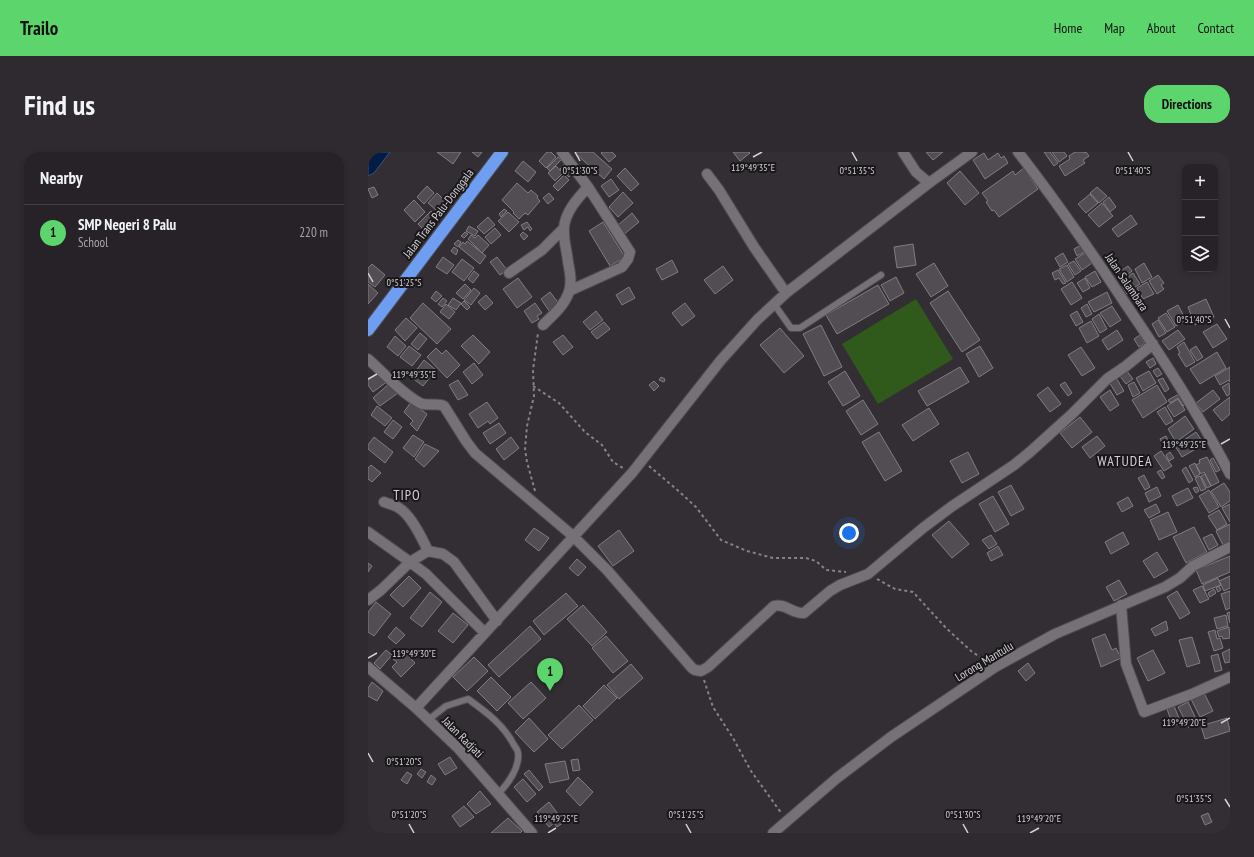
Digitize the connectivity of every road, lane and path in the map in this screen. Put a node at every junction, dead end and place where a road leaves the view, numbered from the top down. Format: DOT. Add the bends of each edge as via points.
graph roads {
  1 [pos="502,152"];
  2 [pos="562,152"];
  3 [pos="903,152"];
  4 [pos="972,152"];
  5 [pos="1018,152"];
  6 [pos="707,174"];
  7 [pos="929,183"];
  8 [pos="588,186"];
  9 [pos="564,228"];
  10 [pos="509,273"];
  11 [pos="881,275"];
  12 [pos="569,291"];
  13 [pos="786,294"];
  14 [pos="774,304"];
  15 [pos="543,325"];
  16 [pos="368,330"];
  17 [pos="1153,344"];
  18 [pos="368,359"];
  19 [pos="533,386"];
  20 [pos="642,461"];
  21 [pos="632,473"];
  22 [pos="1230,474"];
  23 [pos="384,502"];
  24 [pos="540,509"];
  25 [pos="368,532"];
  26 [pos="573,536"];
  27 [pos="1230,547"];
  28 [pos="428,551"];
  29 [pos="410,562"];
  30 [pos="848,572"];
  31 [pos="868,574"];
  32 [pos="368,600"];
  33 [pos="1122,605"];
  34 [pos="497,621"];
  35 [pos="485,633"];
  36 [pos="368,667"];
  37 [pos="995,667"];
  38 [pos="701,672"];
  39 [pos="1230,677"];
  40 [pos="416,708"];
  41 [pos="428,720"];
  42 [pos="498,794"];
  43 [pos="787,820"];
  44 [pos="532,833"];
  45 [pos="773,833"];
  1 -- 16 [label="highway, Jalan Trans Palu-Donggala"];
  2 -- 8 [label="street"];
  3 -- 7 [label="street" via="916,172"];
  4 -- 7 [label="street"];
  5 -- 17 [label="street, Jalan Salambara" via="1088,247"];
  6 -- 13 [label="street"];
  7 -- 13 [label="street"];
  8 -- 9 [label="street" via="572,208"];
  8 -- 12 [label="street" via="630,254 622,266"];
  9 -- 10 [label="street" via="542,250"];
  9 -- 12 [label="street" via="571,281"];
  11 -- 14 [label="lane" via="800,328 791,328"];
  12 -- 15 [label="street" via="561,307"];
  13 -- 14 [label="street"];
  14 -- 20 [label="street" via="721,360"];
  15 -- 19 [label="path" via="537,337"];
  17 -- 22 [label="street, Jalan Salambara" via="1190,402"];
  17 -- 31 [label="street" via="1107,379 1014,465 951,507"];
  18 -- 24 [label="street" via="398,387 420,402 444,406 475,453"];
  19 -- 21 [label="path" via="559,403 585,432 602,445 613,462"];
  19 -- 24 [label="path" via="534,396 525,449"];
  20 -- 21 [label="street"];
  20 -- 30 [label="path" via="696,507 720,540 773,558 806,558 816,561 826,570"];
  21 -- 26 [label="street"];
  23 -- 28 [label="street" via="404,513 419,533"];
  24 -- 26 [label="street"];
  25 -- 29 [label="street"];
  26 -- 34 [label="street"];
  26 -- 38 [label="street" via="607,570 692,668"];
  27 -- 33 [label="street, Lorong Mantulu" via="1193,566 1165,587"];
  28 -- 29 [label="street"];
  28 -- 34 [label="street" via="443,554 454,562"];
  29 -- 32 [label="street"];
  29 -- 35 [label="street" via="426,574"];
  31 -- 37 [label="path" via="895,589 913,592 970,651"];
  31 -- 38 [label="street" via="830,592 804,613 796,613 779,605 774,606"];
  33 -- 37 [label="street, Lorong Mantulu" via="1055,634"];
  33 -- 39 [label="street" via="1126,664 1144,712"];
  34 -- 35 [label="street"];
  35 -- 40 [label="street"];
  36 -- 40 [label="street, Jalan Radjati"];
  37 -- 43 [label="street, Lorong Mantulu" via="892,737"];
  38 -- 43 [label="path" via="713,707 751,770"];
  40 -- 41 [label="street, Jalan Radjati"];
  41 -- 42 [label="street, Jalan Radjati" via="459,749"];
  41 -- 42 [label="lane" via="446,706 468,699 492,716 509,735 518,753 516,767 508,784"];
  42 -- 44 [label="street, Jalan Radjati"];
  43 -- 45 [label="street, Lorong Mantulu"];
}
